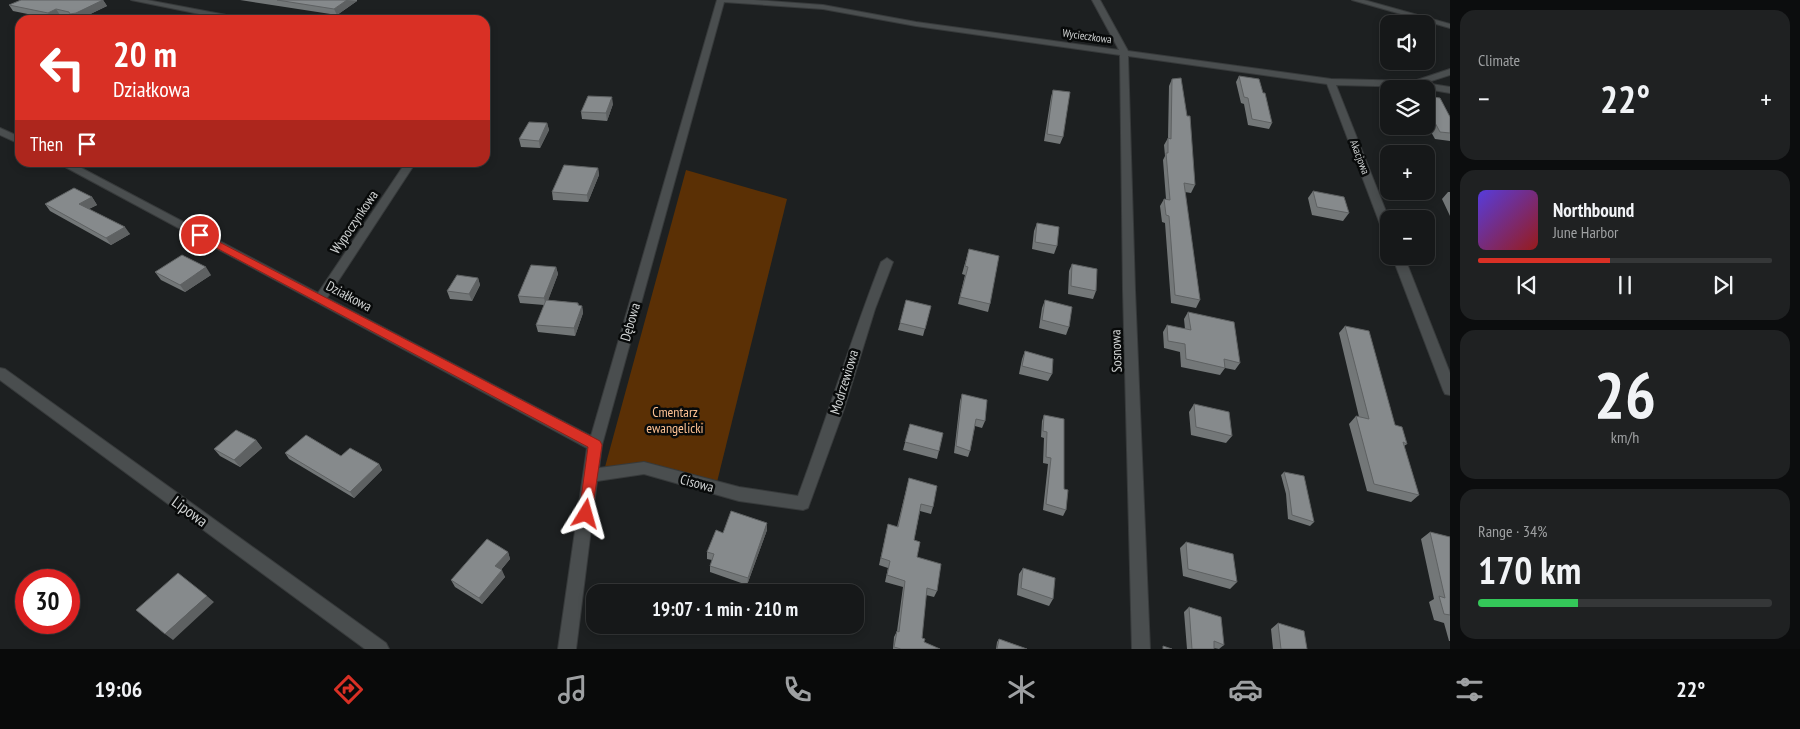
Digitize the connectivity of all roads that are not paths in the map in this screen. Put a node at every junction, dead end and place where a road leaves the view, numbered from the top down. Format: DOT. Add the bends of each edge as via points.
graph roads {
  1 [pos="135,0"];
  2 [pos="721,0"];
  3 [pos="1096,0"];
  4 [pos="1356,0"];
  5 [pos="215,15"];
  6 [pos="1450,26"];
  7 [pos="1124,52"];
  8 [pos="1450,72"];
  9 [pos="1427,80"];
  10 [pos="1331,82"];
  11 [pos="1380,83"];
  12 [pos="1435,87"];
  13 [pos="1450,90"];
  14 [pos="0,131"];
  15 [pos="15,138"];
  16 [pos="71,167"];
  17 [pos="409,167"];
  18 [pos="1380,210"];
  19 [pos="888,262"];
  20 [pos="1401,265"];
  21 [pos="321,298"];
  22 [pos="0,373"];
  23 [pos="1450,390"];
  24 [pos="595,445"];
  25 [pos="591,476"];
  26 [pos="802,504"];
  27 [pos="380,649"];
  28 [pos="567,649"];
  29 [pos="1141,649"];
  1 -- 5 [label="street"];
  2 -- 7 [label="street, Wycieczkowa" via="823,7 916,24"];
  2 -- 24 [label="street, Dębowa"];
  3 -- 7 [label="street"];
  4 -- 6 [label="street"];
  7 -- 10 [label="street, Wycieczkowa"];
  7 -- 29 [label="street, Sosnowa"];
  8 -- 9 [label="street"];
  10 -- 11 [label="street, Wycieczkowa"];
  10 -- 18 [label="street, Akacjowa"];
  12 -- 13 [label="street, Wycieczkowa"];
  14 -- 15 [label="street"];
  16 -- 21 [label="street, Działkowa"];
  17 -- 21 [label="street, Wypoczynkowa"];
  19 -- 26 [label="street, Modrzewiowa"];
  20 -- 23 [label="street"];
  21 -- 24 [label="street, Działkowa"];
  22 -- 27 [label="street, Lipowa"];
  24 -- 25 [label="street, Dębowa"];
  25 -- 26 [label="street, Cisowa" via="644,468 738,494"];
  25 -- 28 [label="street, Dębowa"];
}
